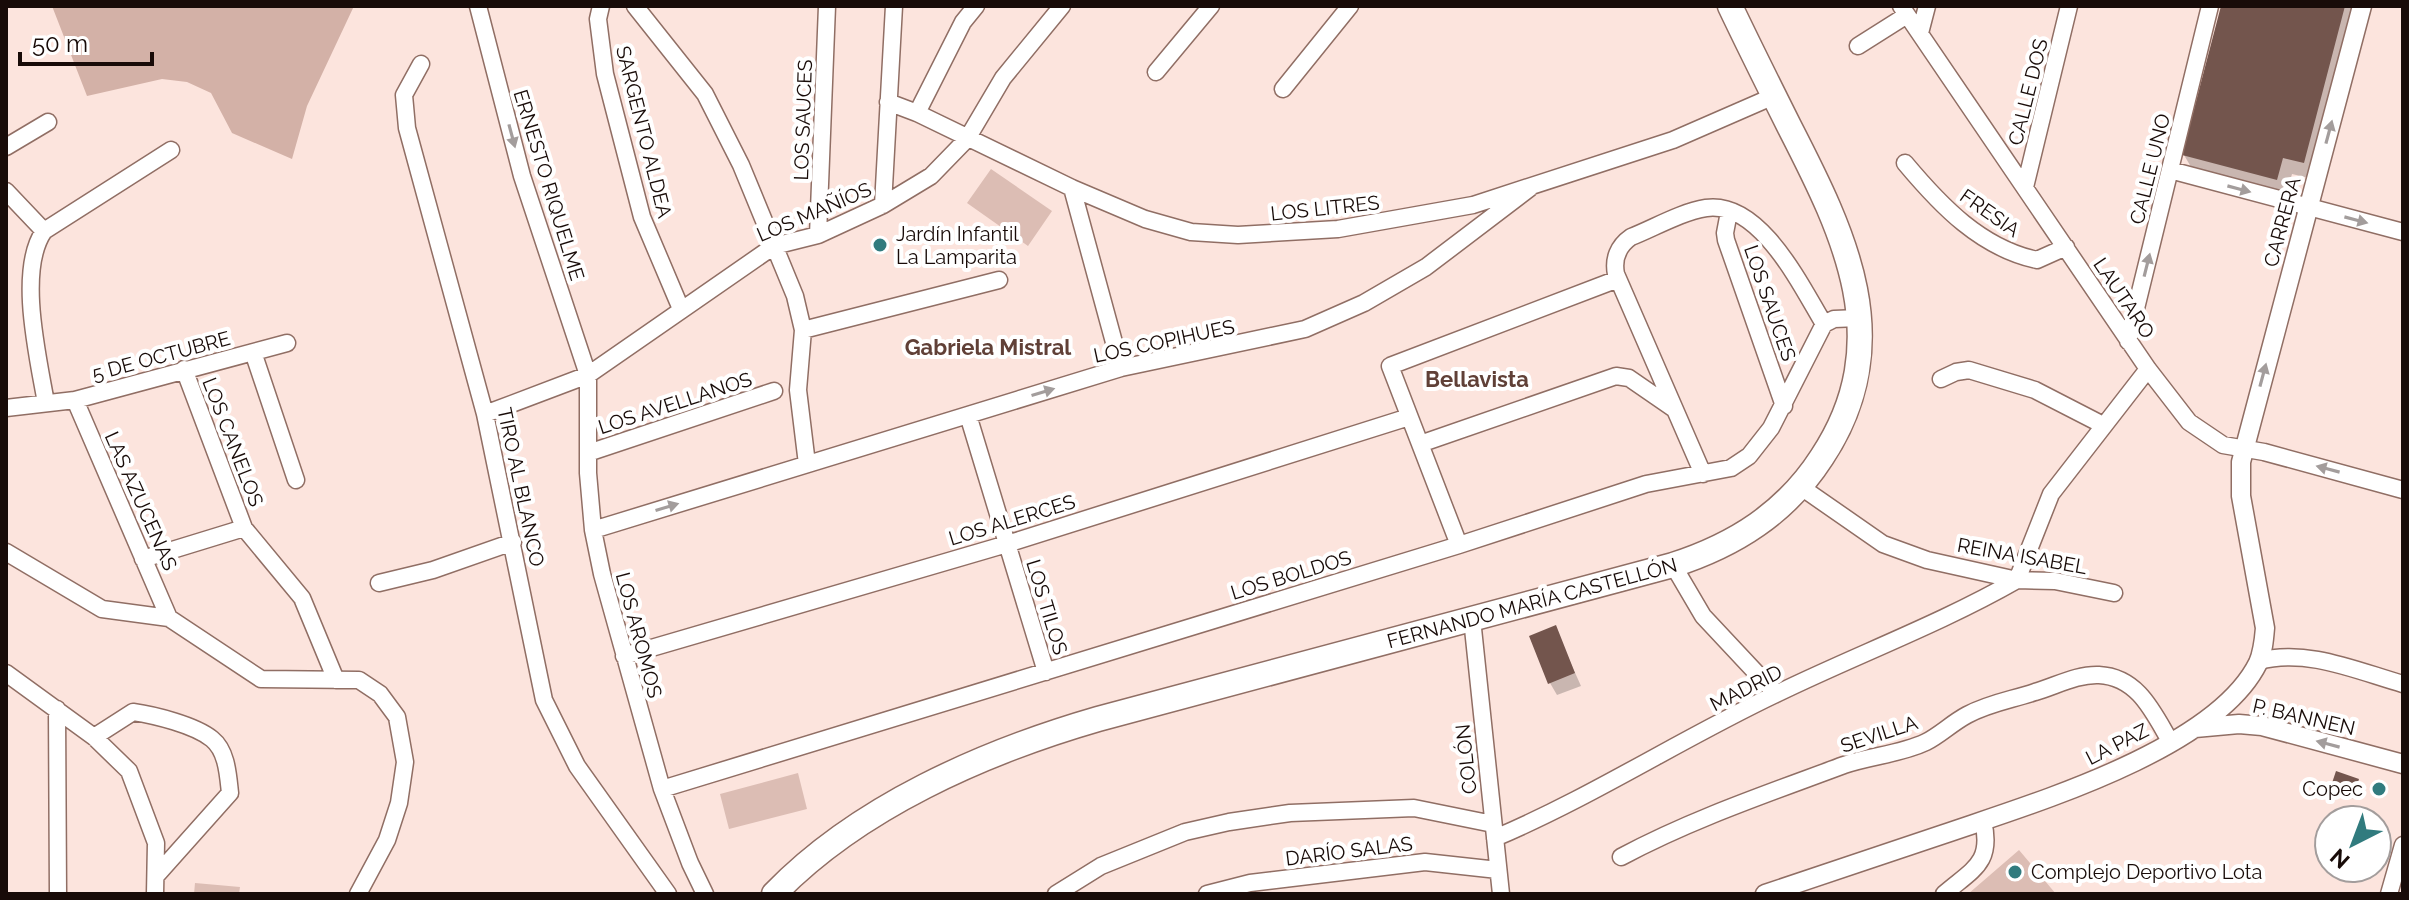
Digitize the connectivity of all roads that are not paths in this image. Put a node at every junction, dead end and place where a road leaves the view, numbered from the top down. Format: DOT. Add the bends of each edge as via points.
graph roads {
  1 [pos="478,6"];
  2 [pos="601,6"];
  3 [pos="635,6"];
  4 [pos="827,6"];
  5 [pos="894,6"];
  6 [pos="976,6"];
  7 [pos="1062,6"];
  8 [pos="1211,6"];
  9 [pos="1350,6"];
  10 [pos="1730,6"];
  11 [pos="1927,6"];
  12 [pos="2069,6"];
  13 [pos="2210,6"];
  14 [pos="2362,6"];
  15 [pos="1904,11"];
  16 [pos="1920,33"];
  17 [pos="1858,46"];
  18 [pos="421,64"];
  19 [pos="1156,72"];
  20 [pos="1283,89"];
  21 [pos="1774,96"];
  22 [pos="888,102"];
  23 [pos="917,113"];
  24 [pos="48,122"];
  25 [pos="967,139"];
  26 [pos="6,147"];
  27 [pos="171,150"];
  28 [pos="1905,163"];
  29 [pos="2170,170"];
  30 [pos="2025,187"];
  31 [pos="1072,188"];
  32 [pos="1530,188"];
  33 [pos="6,191"];
  34 [pos="883,205"];
  35 [pos="2308,207"];
  36 [pos="1729,212"];
  37 [pos="44,231"];
  38 [pos="2403,232"];
  39 [pos="818,235"];
  40 [pos="774,246"];
  41 [pos="2066,247"];
  42 [pos="1618,279"];
  43 [pos="999,280"];
  44 [pos="681,309"];
  45 [pos="1859,318"];
  46 [pos="1824,324"];
  47 [pos="803,330"];
  48 [pos="2128,341"];
  49 [pos="287,343"];
  50 [pos="253,352"];
  51 [pos="1121,368"];
  52 [pos="184,369"];
  53 [pos="2148,369"];
  54 [pos="588,375"];
  55 [pos="1941,379"];
  56 [pos="774,391"];
  57 [pos="75,400"];
  58 [pos="46,403"];
  59 [pos="1784,406"];
  60 [pos="6,408"];
  61 [pos="1676,410"];
  62 [pos="485,414"];
  63 [pos="968,415"];
  64 [pos="1409,417"];
  65 [pos="2103,425"];
  66 [pos="1420,444"];
  67 [pos="2243,450"];
  68 [pos="588,453"];
  69 [pos="807,464"];
  70 [pos="1703,474"];
  71 [pos="296,480"];
  72 [pos="1801,487"];
  73 [pos="2403,490"];
  74 [pos="244,528"];
  75 [pos="593,530"];
  76 [pos="513,542"];
  77 [pos="1007,544"];
  78 [pos="1459,545"];
  79 [pos="6,552"];
  80 [pos="143,559"];
  81 [pos="1673,565"];
  82 [pos="2017,580"];
  83 [pos="379,583"];
  84 [pos="2114,593"];
  85 [pos="169,618"];
  86 [pos="1472,619"];
  87 [pos="624,656"];
  88 [pos="2259,661"];
  89 [pos="1046,672"];
  90 [pos="8,676"];
  91 [pos="336,680"];
  92 [pos="2403,684"];
  93 [pos="2238,691"];
  94 [pos="1776,694"];
  95 [pos="57,709"];
  96 [pos="2262,726"];
  97 [pos="2194,728"];
  98 [pos="94,737"];
  99 [pos="2170,741"];
  100 [pos="2403,764"];
  101 [pos="662,789"];
  102 [pos="1983,821"];
  103 [pos="1494,831"];
  104 [pos="2403,845"];
  105 [pos="1621,857"];
  106 [pos="1498,870"];
  107 [pos="156,876"];
  108 [pos="1789,890"];
  109 [pos="58,894"];
  110 [pos="155,894"];
  111 [pos="358,894"];
  112 [pos="668,894"];
  113 [pos="705,894"];
  114 [pos="774,894"];
  115 [pos="1056,894"];
  116 [pos="1207,894"];
  117 [pos="1501,894"];
  118 [pos="1765,894"];
  119 [pos="1944,894"];
  120 [pos="2389,894"];
  1 -- 54 [label="street, ERNESTO RIQUELME, one-way" via="522,176"];
  2 -- 44 [label="street, SARGENTO ALDEA" via="605,74 638,203"];
  3 -- 40 [label="street" via="705,94"];
  4 -- 39 [label="street, LOS SAUCES"];
  5 -- 22 [label="street"];
  6 -- 23 [label="street"];
  7 -- 25 [label="street, LOS MAÑÍOS" via="1003,78"];
  8 -- 19 [label="street"];
  9 -- 20 [label="street"];
  10 -- 21 [label="main road, FERNANDO MARÍA CASTELLÓN"];
  11 -- 16 [label="street"];
  12 -- 30 [label="street, CALLE DOS"];
  13 -- 29 [label="street, CALLE UNO"];
  35 -- 14 [label="street, CARRERA, one-way"];
  15 -- 16 [label="street, LAUTARO"];
  15 -- 17 [label="street"];
  16 -- 30 [label="street, LAUTARO"];
  18 -- 62 [label="street, TIRO AL BLANCO" via="404,95 407,128"];
  21 -- 32 [label="street, LOS LITRES" via="1673,140"];
  21 -- 45 [label="main road, FERNANDO MARÍA CASTELLÓN" via="1845,247"];
  22 -- 23 [label="street, LOS LITRES"];
  22 -- 34 [label="street"];
  23 -- 25 [label="street, LOS LITRES"];
  24 -- 26 [label="street"];
  25 -- 31 [label="street, LOS LITRES"];
  25 -- 34 [label="street, LOS MAÑÍOS" via="931,176"];
  27 -- 37 [label="street"];
  28 -- 41 [label="street, FRESIA" via="1932,195 1996,247 2037,260"];
  29 -- 35 [label="street, one-way"];
  48 -- 29 [label="street, CALLE UNO, one-way"];
  30 -- 41 [label="street, LAUTARO"];
  31 -- 32 [label="street, LOS LITRES" via="1168,226 1238,235 1303,233 1405,218"];
  31 -- 51 [label="street"];
  32 -- 51 [label="street, LOS COPIHUES" via="1426,267 1305,329"];
  33 -- 37 [label="street"];
  34 -- 39 [label="street, LOS MAÑÍOS"];
  35 -- 38 [label="street, one-way"];
  67 -- 35 [label="street, CARRERA, one-way"];
  36 -- 42 [label="street" via="1705,208 1627,239 1616,260"];
  36 -- 46 [label="street" via="1770,237"];
  36 -- 59 [label="street, LOS SAUCES" via="1726,240"];
  37 -- 58 [label="street" via="33,253 31,318"];
  39 -- 40 [label="street, LOS MAÑÍOS"];
  40 -- 44 [label="street, LOS MAÑÍOS"];
  40 -- 47 [label="street"];
  41 -- 48 [label="street, LAUTARO"];
  42 -- 61 [label="street"];
  42 -- 64 [label="street" via="1390,366"];
  43 -- 47 [label="street"];
  44 -- 54 [label="street, LOS MAÑÍOS"];
  45 -- 46 [label="street"];
  45 -- 72 [label="main road, FERNANDO MARÍA CASTELLÓN" via="1851,399 1835,436"];
  46 -- 59 [label="street, LOS BOLDOS"];
  47 -- 69 [label="street" via="798,390"];
  48 -- 53 [label="street, LAUTARO"];
  49 -- 50 [label="street, 5 DE OCTUBRE"];
  50 -- 52 [label="street, 5 DE OCTUBRE"];
  50 -- 71 [label="street"];
  63 -- 51 [label="street, LOS COPIHUES, one-way"];
  52 -- 57 [label="street, 5 DE OCTUBRE"];
  52 -- 74 [label="street, LOS CANELOS"];
  53 -- 65 [label="street"];
  53 -- 67 [label="street, LAUTARO" via="2199,431"];
  54 -- 62 [label="street, LOS MAÑÍOS"];
  54 -- 68 [label="street, LOS AROMOS"];
  55 -- 65 [label="street" via="1969,370 2035,390"];
  56 -- 68 [label="street, LOS AVELLANOS"];
  57 -- 58 [label="street, 5 DE OCTUBRE"];
  57 -- 80 [label="street, LAS AZUCENAS"];
  58 -- 60 [label="street, 5 DE OCTUBRE"];
  59 -- 70 [label="street, LOS BOLDOS" via="1749,456 1722,472"];
  61 -- 66 [label="street" via="1629,378 1616,376"];
  61 -- 70 [label="street"];
  62 -- 76 [label="street, TIRO AL BLANCO"];
  63 -- 69 [label="street, LOS COPIHUES"];
  63 -- 77 [label="street, LOS TILOS"];
  64 -- 66 [label="street"];
  64 -- 77 [label="street, LOS ALERCES"];
  65 -- 82 [label="street" via="2051,494"];
  66 -- 78 [label="street"];
  73 -- 67 [label="street, LAUTARO, one-way"];
  67 -- 88 [label="street, LA PAZ" via="2239,485 2265,628"];
  68 -- 75 [label="street, LOS AROMOS"];
  75 -- 69 [label="street, LOS COPIHUES, one-way"];
  70 -- 78 [label="street, LOS BOLDOS" via="1646,484"];
  72 -- 81 [label="main road, FERNANDO MARÍA CASTELLÓN" via="1738,537"];
  72 -- 82 [label="street, REINA ISABEL" via="1883,544 1927,560"];
  74 -- 80 [label="street, LOS CANELOS"];
  74 -- 91 [label="street, LOS CANELOS" via="302,598"];
  75 -- 87 [label="street, LOS AROMOS"];
  76 -- 83 [label="street"];
  76 -- 112 [label="street, TIRO AL BLANCO" via="544,700 577,766"];
  77 -- 87 [label="street, LOS ALERCES"];
  77 -- 89 [label="street, LOS TILOS"];
  78 -- 89 [label="street, LOS BOLDOS"];
  79 -- 85 [label="street" via="102,609"];
  80 -- 85 [label="street, LAS AZUCENAS"];
  81 -- 86 [label="main road, FERNANDO MARÍA CASTELLÓN"];
  81 -- 94 [label="street" via="1703,616"];
  82 -- 84 [label="street, REINA ISABEL" via="2055,581"];
  82 -- 94 [label="street, MADRID"];
  85 -- 91 [label="street" via="261,679"];
  86 -- 103 [label="street, COLÓN"];
  86 -- 114 [label="main road, FERNANDO MARÍA CASTELLÓN" via="1020,744 895,803"];
  87 -- 101 [label="street, LOS AROMOS"];
  88 -- 92 [label="street" via="2304,656"];
  88 -- 93 [label="street, LA PAZ"];
  89 -- 101 [label="street, LOS BOLDOS"];
  90 -- 95 [label="street"];
  91 -- 111 [label="street" via="359,680 380,694 397,717 405,762 387,840"];
  93 -- 96 [label="street" via="2242,713"];
  93 -- 97 [label="street, LA PAZ"];
  94 -- 103 [label="street, MADRID" via="1593,792"];
  95 -- 98 [label="street"];
  95 -- 109 [label="street"];
  96 -- 97 [label="street, P. BANNEN"];
  100 -- 96 [label="street, P. BANNEN, one-way"];
  97 -- 99 [label="street, LA PAZ"];
  98 -- 107 [label="street" via="129,771 156,843"];
  98 -- 107 [label="street" via="133,712 161,716 211,739 221,751 230,793"];
  99 -- 102 [label="street, LA PAZ" via="2077,788"];
  99 -- 105 [label="street, SEVILLA" via="2146,701 2127,683 2084,676 2001,700 1926,742 1736,804"];
  101 -- 113 [label="street, LOS AROMOS"];
  102 -- 108 [label="street, LA PAZ"];
  102 -- 119 [label="street" via="1987,840 1982,861"];
  103 -- 106 [label="street, COLÓN"];
  103 -- 115 [label="street" via="1414,808 1290,813 1185,832 1101,866"];
  104 -- 120 [label="street"];
  106 -- 116 [label="street, DARÍO SALAS" via="1425,862 1250,883"];
  106 -- 117 [label="street, COLÓN"];
  107 -- 110 [label="street"];
  108 -- 118 [label="street, LA PAZ"];
}
